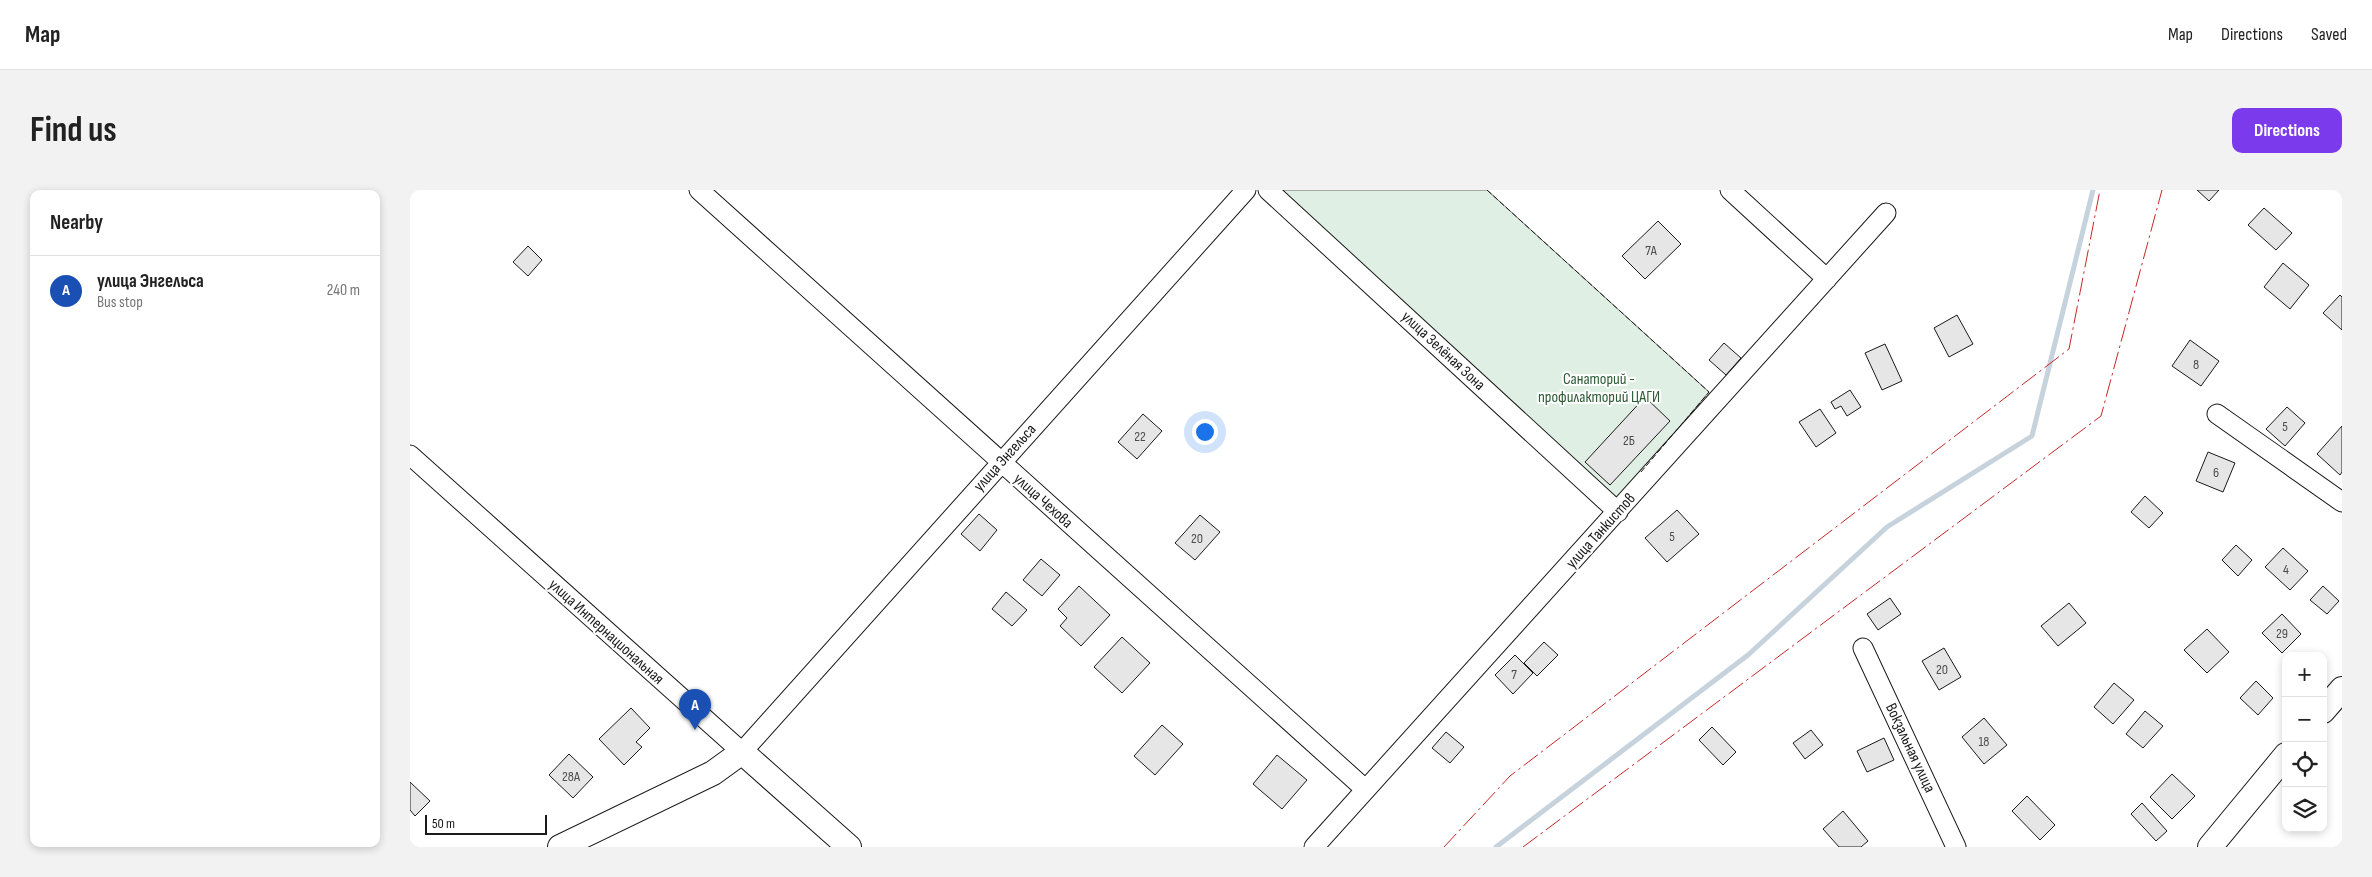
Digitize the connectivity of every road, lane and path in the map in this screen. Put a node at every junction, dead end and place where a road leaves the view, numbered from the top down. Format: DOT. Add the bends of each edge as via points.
graph roads {
  1 [pos="699,190"];
  2 [pos="1246,190"];
  3 [pos="1268,190"];
  4 [pos="1730,190"];
  5 [pos="1886,213"];
  6 [pos="1827,279"];
  7 [pos="2217,414"];
  8 [pos="410,455"];
  9 [pos="1000,462"];
  10 [pos="2342,502"];
  11 [pos="1618,512"];
  12 [pos="1863,648"];
  13 [pos="2342,689"];
  14 [pos="2327,706"];
  15 [pos="742,752"];
  16 [pos="2282,760"];
  17 [pos="1365,789"];
  18 [pos="560,847"];
  19 [pos="849,847"];
  20 [pos="1314,847"];
  21 [pos="1956,847"];
  22 [pos="2210,847"];
  1 -- 9 [label="street, улица Чехова"];
  2 -- 9 [label="street, улица Энгельса"];
  3 -- 11 [label="street, улица Зелёная Зона"];
  4 -- 6 [label="street"];
  5 -- 6 [label="street, улица Танкистов"];
  6 -- 11 [label="street, улица Танкистов"];
  7 -- 10 [label="street"];
  8 -- 15 [label="street, улица Интернациональная"];
  9 -- 15 [label="street, улица Энгельса"];
  9 -- 17 [label="street, улица Чехова"];
  11 -- 17 [label="street, улица Танкистов"];
  12 -- 21 [label="street, Вокзальная улица"];
  13 -- 14 [label="main road"];
  15 -- 18 [label="main road, улица Энгельса" via="713,773"];
  15 -- 19 [label="main road, улица Интернациональная"];
  16 -- 22 [label="main road"];
  17 -- 20 [label="street, улица Танкистов"];
}
